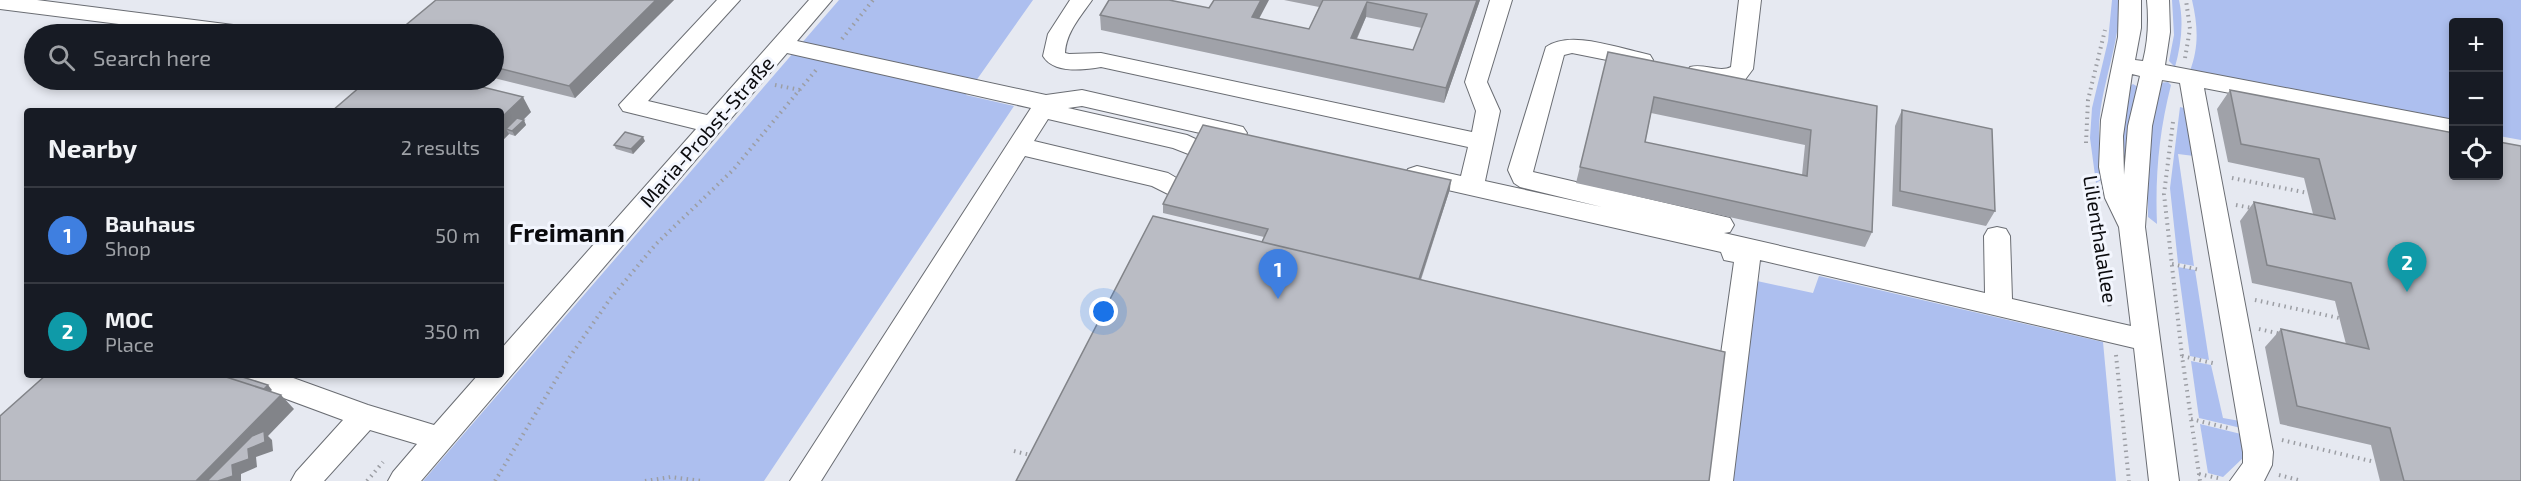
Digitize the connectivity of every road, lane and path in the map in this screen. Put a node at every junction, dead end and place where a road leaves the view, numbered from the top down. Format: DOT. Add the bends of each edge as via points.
graph roads {
  1 [pos="729,0"];
  2 [pos="873,0"];
  3 [pos="1081,0"];
  4 [pos="1501,0"];
  5 [pos="1749,0"];
  6 [pos="2130,0"];
  7 [pos="2158,0"];
  8 [pos="2186,0"];
  9 [pos="820,1"];
  10 [pos="0,2"];
  11 [pos="2106,22"];
  12 [pos="171,24"];
  13 [pos="782,45"];
  14 [pos="828,56"];
  15 [pos="2123,65"];
  16 [pos="2151,72"];
  17 [pos="2186,79"];
  18 [pos="1044,106"];
  19 [pos="2173,118"];
  20 [pos="714,125"];
  21 [pos="2449,127"];
  22 [pos="1262,139"];
  23 [pos="1481,142"];
  24 [pos="1188,145"];
  25 [pos="2449,145"];
  26 [pos="1018,146"];
  27 [pos="2087,148"];
  28 [pos="1390,169"];
  29 [pos="2207,173"];
  30 [pos="1167,184"];
  31 [pos="1471,188"];
  32 [pos="1526,190"];
  33 [pos="2308,193"];
  34 [pos="2212,200"];
  35 [pos="2093,202"];
  36 [pos="2258,209"];
  37 [pos="2132,227"];
  38 [pos="1996,236"];
  39 [pos="1741,251"];
  40 [pos="1846,253"];
  41 [pos="1812,254"];
  42 [pos="2231,295"];
  43 [pos="1999,305"];
  44 [pos="2339,318"];
  45 [pos="2236,324"];
  46 [pos="2114,333"];
  47 [pos="2291,336"];
  48 [pos="2148,341"];
  49 [pos="2182,357"];
  50 [pos="504,365"];
  51 [pos="2244,370"];
  52 [pos="261,378"];
  53 [pos="492,378"];
  54 [pos="365,416"];
  55 [pos="2191,420"];
  56 [pos="2255,434"];
  57 [pos="440,439"];
  58 [pos="1014,451"];
  59 [pos="1039,458"];
  60 [pos="2375,462"];
  61 [pos="2199,474"];
  62 [pos="306,481"];
  63 [pos="403,481"];
  64 [pos="495,481"];
  65 [pos="645,481"];
  66 [pos="702,481"];
  67 [pos="805,481"];
  68 [pos="1718,481"];
  69 [pos="2129,481"];
  70 [pos="2164,481"];
  71 [pos="2199,481"];
  72 [pos="2229,481"];
  73 [pos="2245,481"];
  1 -- 20 [label="street" via="631,105"];
  2 -- 14 [label="path"];
  3 -- 23 [label="street" via="1053,46 1054,57 1062,62 1101,60"];
  4 -- 23 [label="street" via="1476,82 1488,111"];
  5 -- 32 [label="street" via="1742,69 1736,76 1724,77 1572,46 1554,51 1520,170"];
  6 -- 15 [label="street, Lilienthalallee" via="2131,33"];
  7 -- 16 [label="street, Lilienthalallee" via="2160,41"];
  8 -- 17 [label="path" via="2190,39"];
  9 -- 13 [label="street, Maria-Probst-Straße"];
  10 -- 12 [label="street"];
  11 -- 27 [label="path, Lilienthalallee" via="2087,98"];
  13 -- 14 [label="street"];
  13 -- 20 [label="street, Maria-Probst-Straße"];
  14 -- 18 [label="street"];
  14 -- 64 [label="path" via="771,126 702,202 656,244 607,303 556,375"];
  15 -- 16 [label="street"];
  15 -- 37 [label="street, Lilienthalallee" via="2112,122 2112,176"];
  16 -- 17 [label="street"];
  16 -- 37 [label="street, Lilienthalallee" via="2140,125 2136,158 2138,198"];
  17 -- 21 [label="street"];
  17 -- 25 [label="street" via="2225,100"];
  17 -- 29 [label="street"];
  18 -- 22 [label="street" via="1082,98"];
  18 -- 24 [label="street"];
  18 -- 26 [label="street"];
  19 -- 49 [label="path" via="2164,194"];
  20 -- 50 [label="street, Maria-Probst-Straße"];
  23 -- 31 [label="street"];
  26 -- 30 [label="street"];
  26 -- 67 [label="street"];
  28 -- 31 [label="street"];
  29 -- 33 [label="path"];
  29 -- 34 [label="street"];
  31 -- 32 [label="street"];
  32 -- 39 [label="street"];
  32 -- 41 [label="street"];
  34 -- 36 [label="path"];
  34 -- 42 [label="street"];
  35 -- 46 [label="path, Lilienthalallee"];
  37 -- 48 [label="street, Lilienthalallee"];
  38 -- 43 [label="street"];
  39 -- 41 [label="street"];
  39 -- 68 [label="street"];
  40 -- 41 [label="street"];
  41 -- 43 [label="street"];
  42 -- 44 [label="path"];
  42 -- 45 [label="street"];
  43 -- 46 [label="street"];
  45 -- 47 [label="path"];
  45 -- 51 [label="street"];
  46 -- 48 [label="street"];
  46 -- 69 [label="path, Lilienthalallee"];
  48 -- 70 [label="street, Lilienthalallee"];
  49 -- 51 [label="path"];
  49 -- 55 [label="path"];
  51 -- 56 [label="street"];
  52 -- 54 [label="street"];
  53 -- 57 [label="street"];
  54 -- 57 [label="street"];
  54 -- 62 [label="street"];
  55 -- 56 [label="path"];
  55 -- 61 [label="path"];
  56 -- 60 [label="path"];
  56 -- 73 [label="street" via="2259,460 2256,470"];
  57 -- 63 [label="street"];
  58 -- 59 [label="path"];
  61 -- 71 [label="path"];
  61 -- 72 [label="path"];
  65 -- 66 [label="path" via="671,477"];
}
